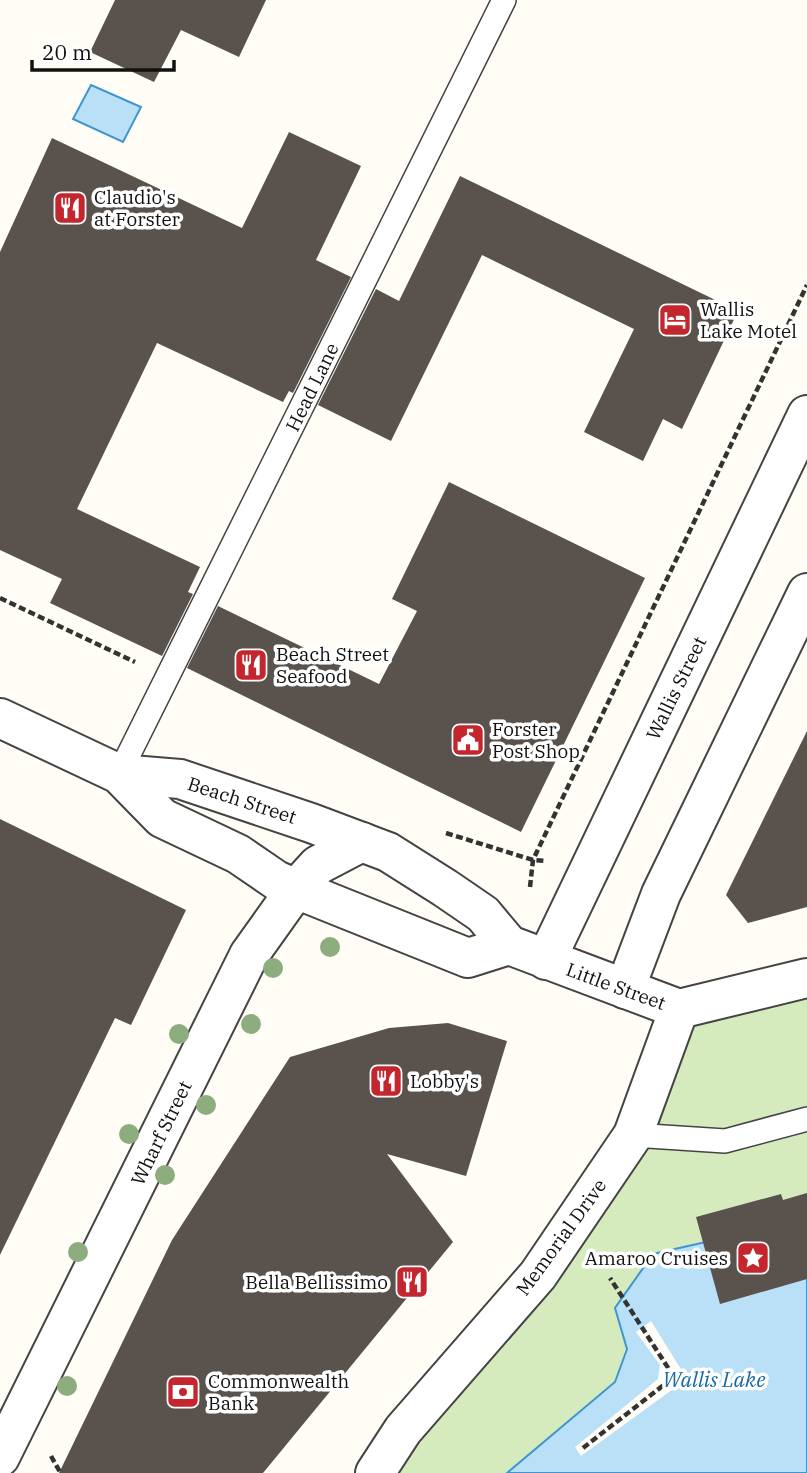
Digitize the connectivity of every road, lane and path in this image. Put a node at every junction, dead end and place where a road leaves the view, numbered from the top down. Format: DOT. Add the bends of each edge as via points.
graph roads {
  1 [pos="503,0"];
  2 [pos="807,285"];
  3 [pos="807,415"];
  4 [pos="807,593"];
  5 [pos="0,598"];
  6 [pos="168,677"];
  7 [pos="0,718"];
  8 [pos="118,774"];
  9 [pos="436,830"];
  10 [pos="362,842"];
  11 [pos="533,860"];
  12 [pos="553,861"];
  13 [pos="530,888"];
  14 [pos="296,889"];
  15 [pos="509,945"];
  16 [pos="547,960"];
  17 [pos="807,978"];
  18 [pos="625,989"];
  19 [pos="679,1009"];
  20 [pos="807,1119"];
  21 [pos="633,1135"];
  22 [pos="610,1278"];
  23 [pos="583,1448"];
  24 [pos="0,1457"];
  25 [pos="53,1457"];
  26 [pos="60,1472"];
  27 [pos="375,1473"];
  1 -- 6 [label="lane, Head Lane"];
  2 -- 11 [label="path"];
  3 -- 16 [label="street, Wallis Street"];
  4 -- 18 [label="street" via="662,894"];
  5 -- 6 [label="path"];
  6 -- 8 [label="lane, Head Lane"];
  7 -- 8 [label="street, Beach Street"];
  8 -- 10 [label="street, Beach Street" via="180,779"];
  8 -- 14 [label="street, Beach Street" via="162,818 238,854"];
  9 -- 11 [label="path"];
  10 -- 14 [label="street, Wharf Street" via="318,866"];
  10 -- 15 [label="street, Little Street" via="388,852 446,888 482,914"];
  11 -- 12 [label="path"];
  11 -- 13 [label="path"];
  14 -- 15 [label="street" via="468,958"];
  14 -- 24 [label="street, Wharf Street" via="249,955"];
  15 -- 16 [label="street, Little Street"];
  16 -- 18 [label="street, Little Street"];
  17 -- 19 [label="street, Little Street"];
  18 -- 19 [label="street, Little Street"];
  19 -- 21 [label="street, Memorial Drive"];
  20 -- 21 [label="lane" via="725,1141"];
  21 -- 27 [label="street, Memorial Drive" via="538,1275 403,1430"];
  22 -- 23 [label="path" via="674,1377"];
  25 -- 26 [label="path"];
}
